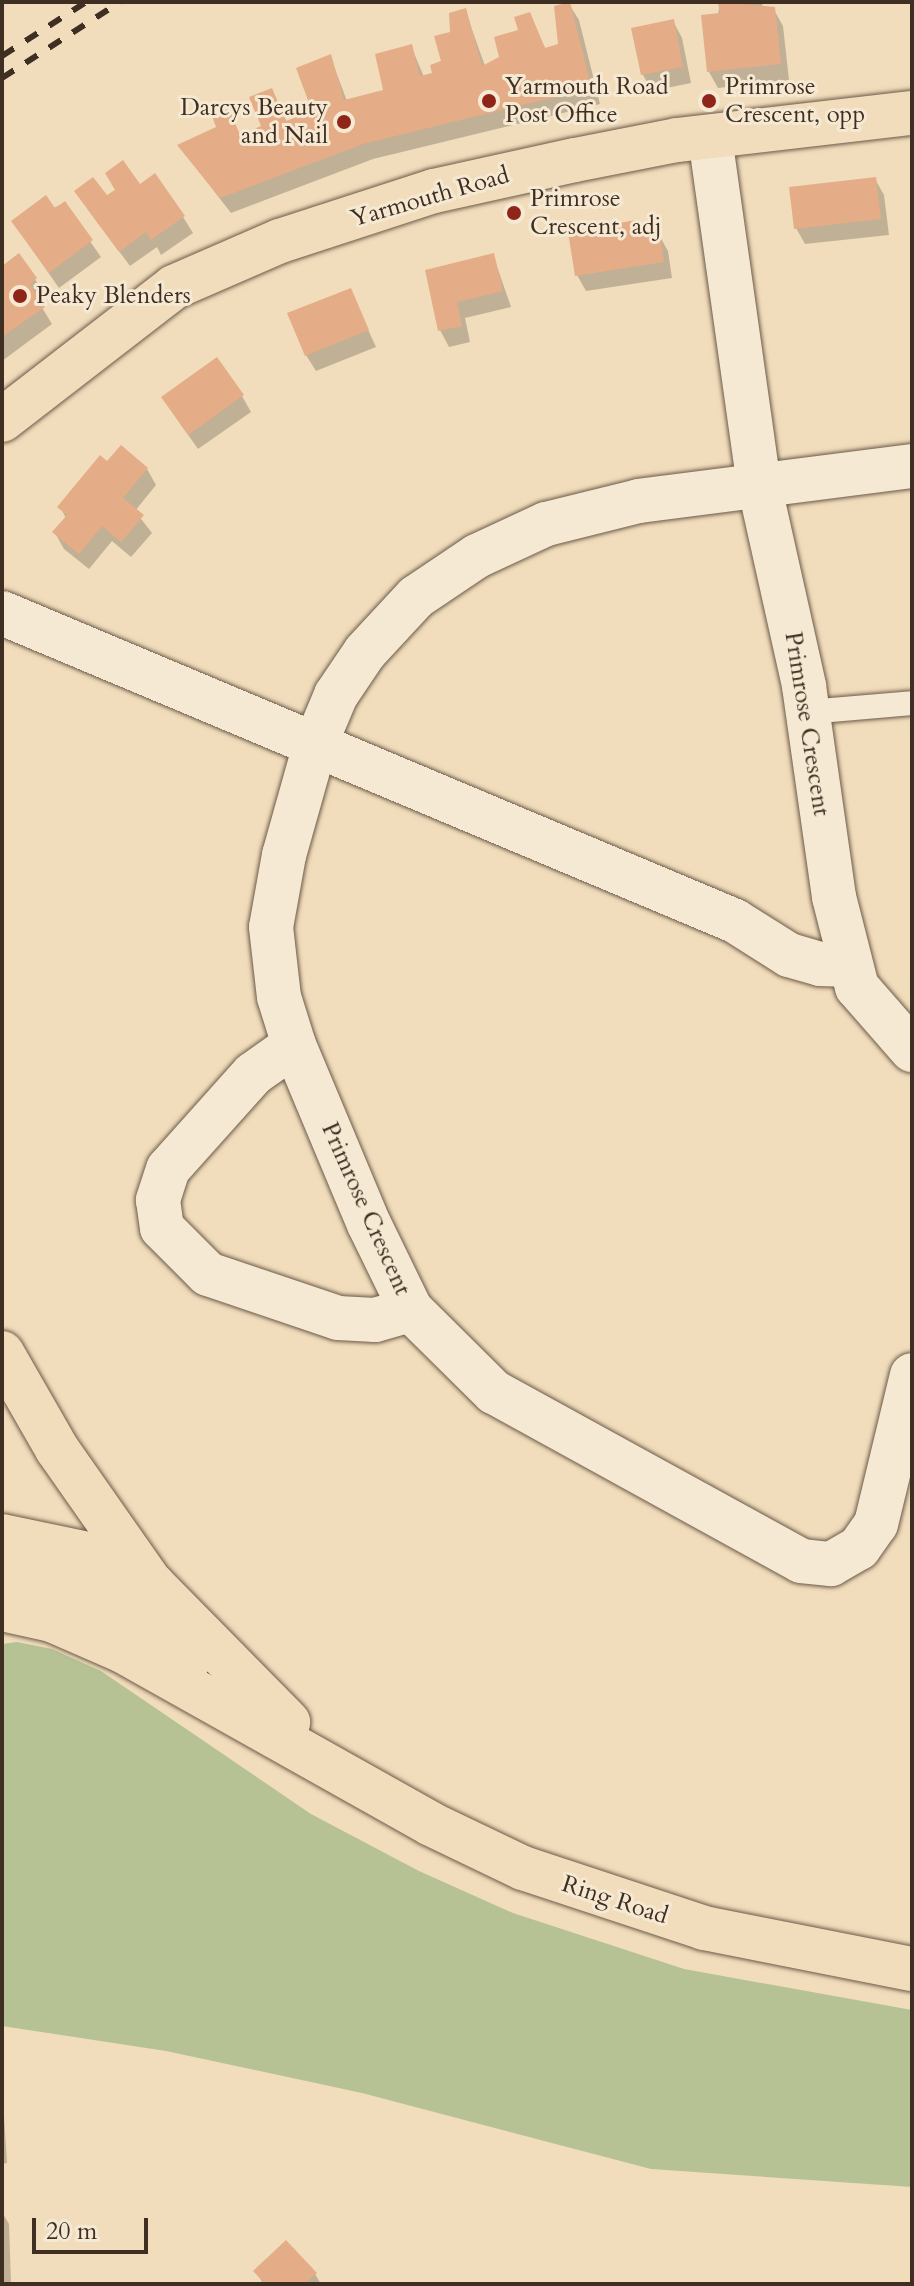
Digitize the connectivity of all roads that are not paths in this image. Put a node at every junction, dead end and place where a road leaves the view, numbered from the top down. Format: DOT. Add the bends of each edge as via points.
graph roads {
  1 [pos="912,113"];
  2 [pos="710,137"];
  3 [pos="2,420"];
  4 [pos="912,466"];
  5 [pos="759,484"];
  6 [pos="2,613"];
  7 [pos="912,703"];
  8 [pos="808,712"];
  9 [pos="315,745"];
  10 [pos="849,965"];
  11 [pos="294,1045"];
  12 [pos="912,1050"];
  13 [pos="411,1310"];
  14 [pos="2,1353"];
  15 [pos="912,1375"];
  16 [pos="2,1536"];
  17 [pos="152,1584"];
  18 [pos="15,1586"];
  19 [pos="339,1770"];
  20 [pos="912,1969"];
  1 -- 2 [label="main road, Yarmouth Road"];
  2 -- 3 [label="main road, Yarmouth Road" via="434,191 280,241 174,287"];
  2 -- 5 [label="street, Primrose Crescent"];
  4 -- 5 [label="street, Primrose Crescent"];
  5 -- 8 [label="street, Primrose Crescent"];
  5 -- 9 [label="street, Primrose Crescent" via="639,501 559,521 477,556 416,597 365,652 336,695"];
  6 -- 9 [label="street"];
  7 -- 8 [label="lane"];
  8 -- 10 [label="street, Primrose Crescent"];
  9 -- 10 [label="street" via="735,921 789,955"];
  9 -- 11 [label="street, Primrose Crescent" via="284,855 271,927 279,997"];
  10 -- 12 [label="street, Primrose Crescent" via="864,997"];
  11 -- 13 [label="street, Primrose Crescent"];
  11 -- 13 [label="street" via="253,1074 168,1169 158,1200 162,1228 208,1274 338,1318 375,1320"];
  13 -- 15 [label="street, Primrose Crescent" via="494,1392 801,1561 831,1564 859,1548 876,1524"];
  14 -- 17 [label="main road" via="57,1449"];
  16 -- 17 [label="main road, Ring Road" via="88,1554"];
  17 -- 19 [label="main road, Ring Road"];
  18 -- 19 [label="main road, Ring Road" via="129,1618 199,1668 244,1716"];
  19 -- 20 [label="main road, Ring Road" via="470,1843 610,1901 704,1928"];
}
